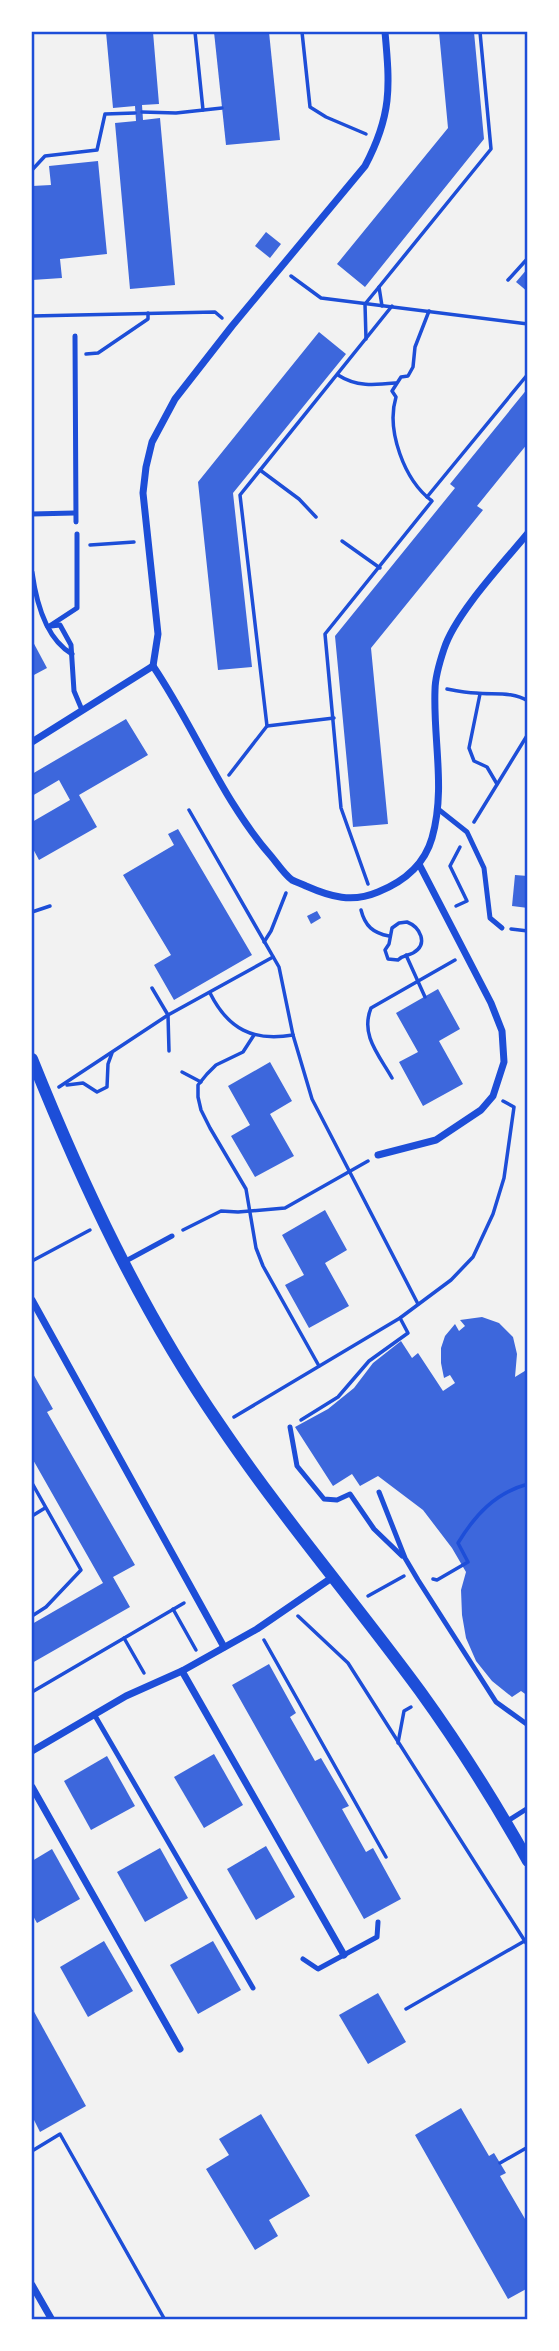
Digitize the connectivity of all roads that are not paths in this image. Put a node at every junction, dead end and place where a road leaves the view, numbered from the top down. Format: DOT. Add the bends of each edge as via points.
graph roads {
  1 [pos="384,32"];
  2 [pos="75,336"];
  3 [pos="74,513"];
  4 [pos="32,514"];
  5 [pos="76,523"];
  6 [pos="527,533"];
  7 [pos="77,534"];
  8 [pos="32,572"];
  9 [pos="48,627"];
  10 [pos="72,654"];
  11 [pos="153,666"];
  12 [pos="82,710"];
  13 [pos="32,742"];
  14 [pos="438,809"];
  15 [pos="419,864"];
  16 [pos="502,928"];
  17 [pos="32,1059"];
  18 [pos="378,1155"];
  19 [pos="172,1236"];
  20 [pos="124,1262"];
  21 [pos="32,1300"];
  22 [pos="290,1427"];
  23 [pos="379,1492"];
  24 [pos="405,1558"];
  25 [pos="333,1577"];
  26 [pos="224,1647"];
  27 [pos="182,1671"];
  28 [pos="94,1714"];
  29 [pos="527,1725"];
  30 [pos="32,1751"];
  31 [pos="32,1787"];
  32 [pos="527,1808"];
  33 [pos="506,1822"];
  34 [pos="527,1860"];
  35 [pos="378,1922"];
  36 [pos="344,1955"];
  37 [pos="303,1959"];
  38 [pos="253,1988"];
  39 [pos="180,2049"];
  40 [pos="32,2285"];
  41 [pos="51,2319"];
  1 -- 11 [label="street" via="389,73 386,113 365,166 175,399 152,442 144,493 158,634"];
  2 -- 3 [label="lane"];
  3 -- 4 [label="lane"];
  3 -- 5 [label="lane"];
  6 -- 14 [label="street" via="461,616 445,646 435,688"];
  7 -- 9 [label="lane" via="77,608"];
  8 -- 9 [label="lane"];
  9 -- 10 [label="lane" via="60,647"];
  9 -- 10 [label="lane" via="60,625"];
  10 -- 12 [label="lane" via="74,691"];
  11 -- 12 [label="street"];
  11 -- 15 [label="street" via="255,838 292,880 330,897 359,898 398,884"];
  12 -- 13 [label="street"];
  14 -- 15 [label="street" via="431,841"];
  14 -- 16 [label="lane" via="467,832 484,868 490,918"];
  15 -- 18 [label="street" via="491,1003 502,1031 504,1062 494,1096 481,1110 436,1140"];
  17 -- 20 [label="street"];
  19 -- 20 [label="lane"];
  20 -- 25 [label="street" via="170,1348 220,1426"];
  21 -- 26 [label="street"];
  22 -- 24 [label="lane" via="297,1466 324,1499 350,1494 374,1529"];
  23 -- 24 [label="lane"];
  24 -- 29 [label="lane" via="496,1702"];
  25 -- 26 [label="street"];
  25 -- 33 [label="street" via="425,1698"];
  26 -- 27 [label="street"];
  27 -- 28 [label="street"];
  27 -- 36 [label="street"];
  28 -- 30 [label="street"];
  28 -- 38 [label="lane"];
  31 -- 39 [label="street"];
  32 -- 33 [label="lane"];
  33 -- 34 [label="street"];
  35 -- 36 [label="lane" via="377,1937"];
  36 -- 37 [label="lane" via="318,1969"];
  40 -- 41 [label="street"];
}
